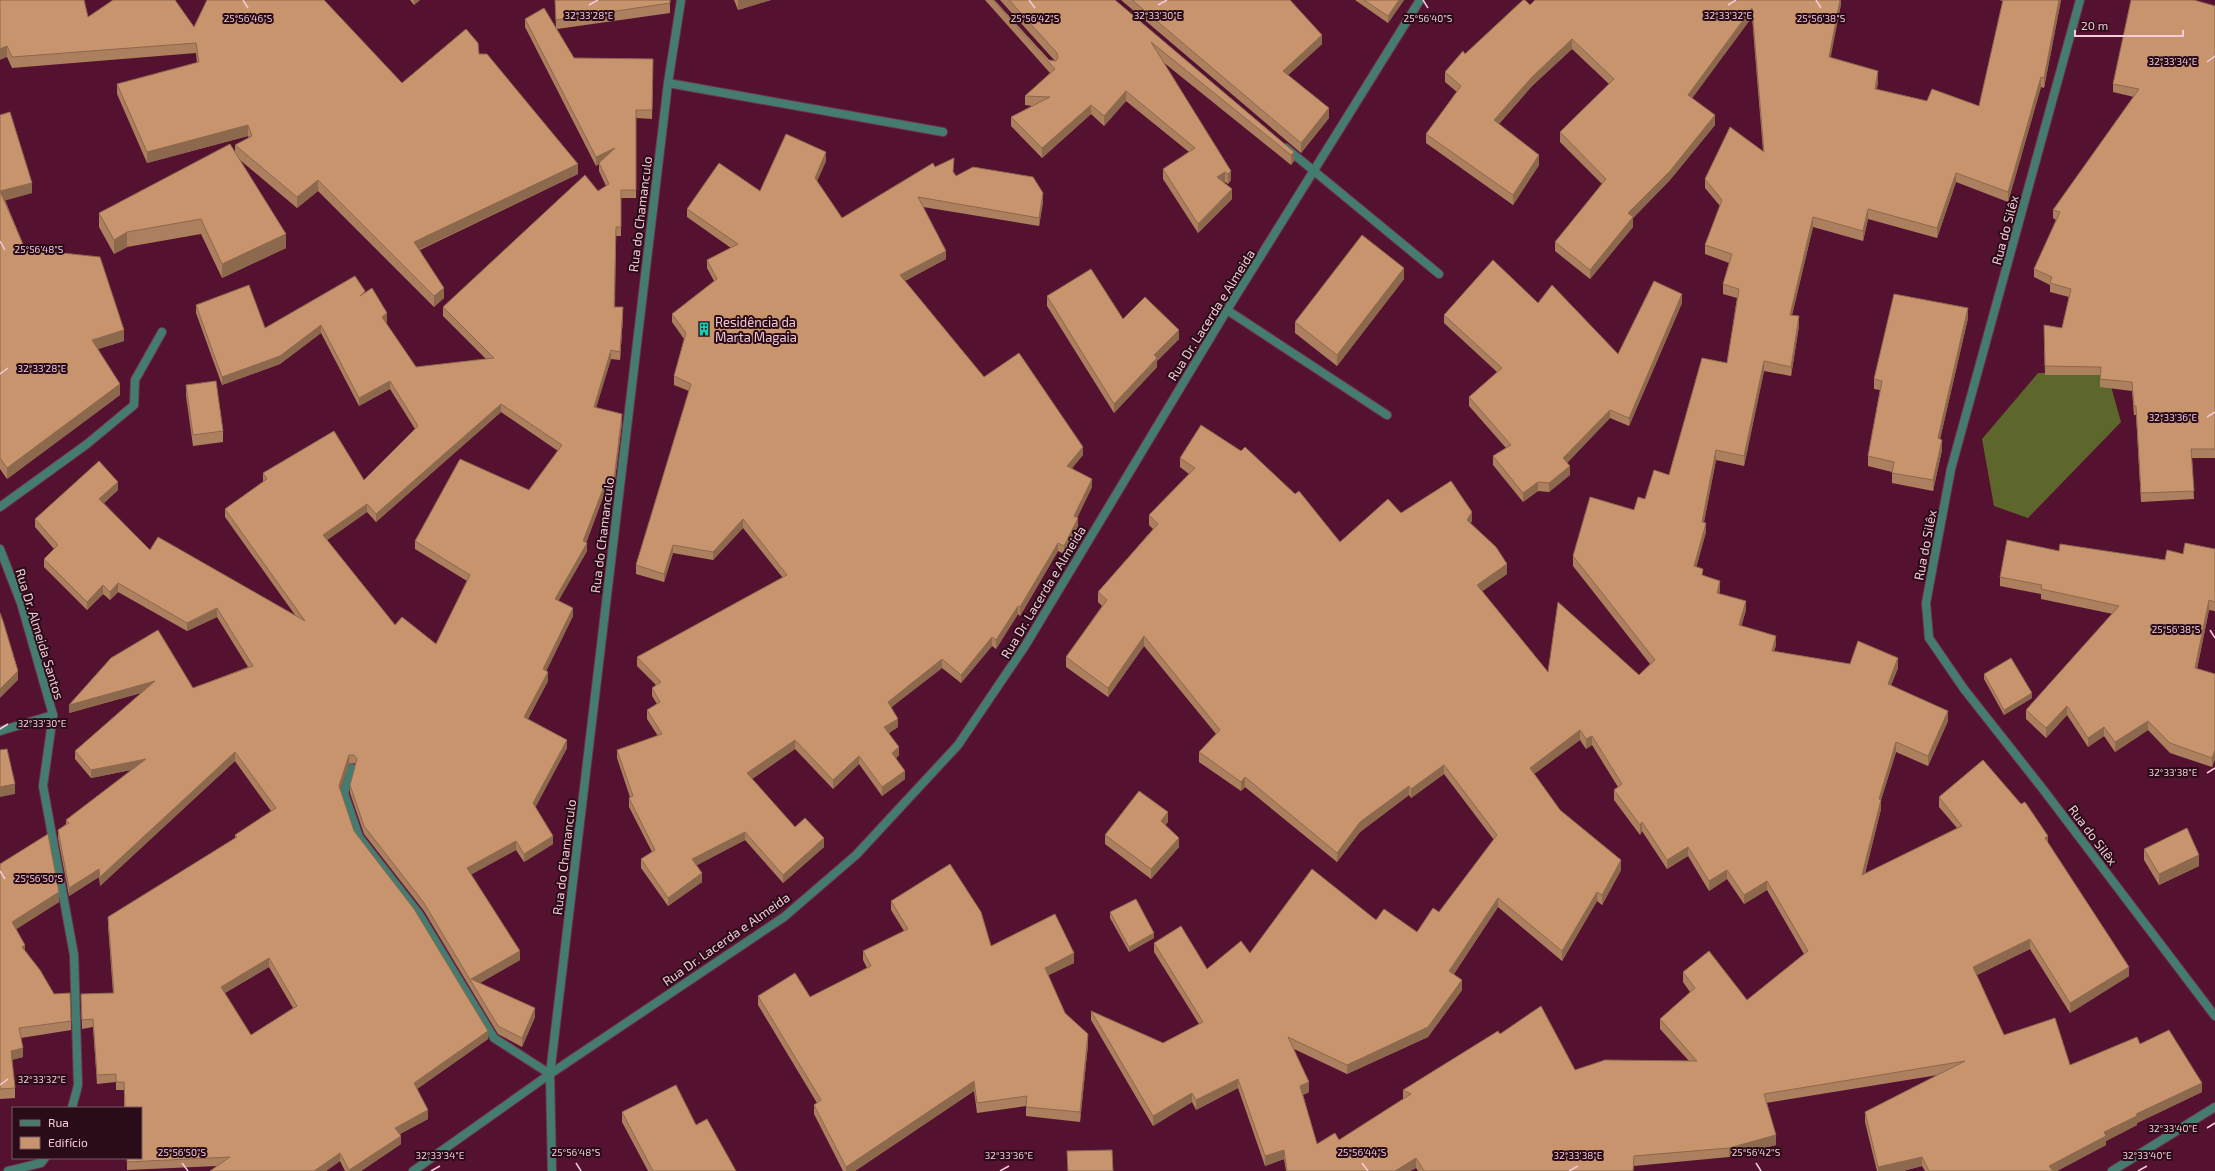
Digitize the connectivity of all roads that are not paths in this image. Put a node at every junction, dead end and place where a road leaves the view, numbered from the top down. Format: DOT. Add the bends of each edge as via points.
graph roads {
  1 [pos="681,0"];
  2 [pos="1420,0"];
  3 [pos="2080,0"];
  4 [pos="668,83"];
  5 [pos="943,132"];
  6 [pos="1278,141"];
  7 [pos="1314,172"];
  8 [pos="1439,274"];
  9 [pos="1227,310"];
  10 [pos="162,332"];
  11 [pos="1387,415"];
  12 [pos="0,507"];
  13 [pos="0,549"];
  14 [pos="53,715"];
  15 [pos="0,731"];
  16 [pos="352,768"];
  17 [pos="2215,1016"];
  18 [pos="550,1074"];
  19 [pos="72,1107"];
  20 [pos="2215,1107"];
  21 [pos="44,1159"];
  22 [pos="8,1171"];
  23 [pos="413,1171"];
  24 [pos="552,1171"];
  25 [pos="2112,1171"];
  1 -- 4 [label="street, Rua do Chamanculo"];
  2 -- 7 [label="street, Rua Dr. Lacerda e Almeida"];
  3 -- 17 [label="street, Rua do Silêx" via="1951,469 1926,603 1929,638 1964,689"];
  4 -- 5 [label="street"];
  4 -- 18 [label="street, Rua do Chamanculo"];
  6 -- 7 [label="street"];
  7 -- 8 [label="street"];
  7 -- 9 [label="street, Rua Dr. Lacerda e Almeida"];
  9 -- 11 [label="street"];
  9 -- 18 [label="street, Rua Dr. Lacerda e Almeida" via="1025,646 958,745 856,855 784,916"];
  10 -- 12 [label="street" via="135,380 134,405 87,444"];
  13 -- 14 [label="street, Rua Dr. Almeida Santos" via="20,603"];
  14 -- 15 [label="street"];
  14 -- 19 [label="street, Rua Dr. Almeida Santos" via="43,786 74,955 78,1086"];
  16 -- 18 [label="street" via="344,793 359,837 419,914 494,1038"];
  18 -- 23 [label="street, Rua Dr. Lacerda e Almeida"];
  18 -- 24 [label="street, Rua do Chamanculo"];
  20 -- 25 [label="street"];
  21 -- 22 [label="street" via="41,1163"];
}
